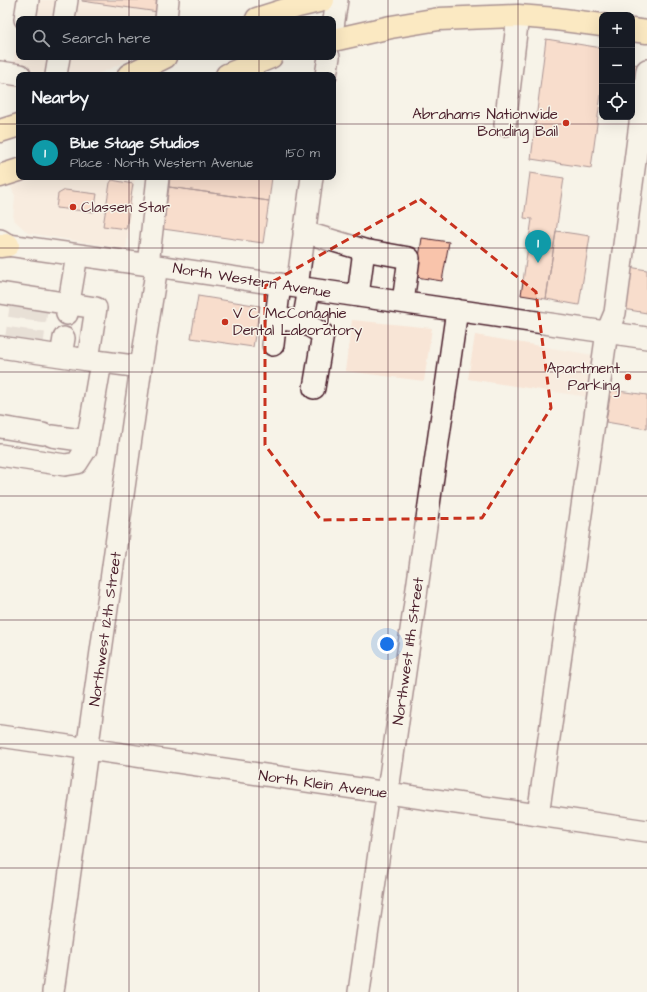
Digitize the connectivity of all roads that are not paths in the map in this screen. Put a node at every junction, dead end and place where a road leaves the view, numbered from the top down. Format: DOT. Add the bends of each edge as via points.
graph roads {
  1 [pos="28,0"];
  2 [pos="67,0"];
  3 [pos="168,0"];
  4 [pos="323,0"];
  5 [pos="337,0"];
  6 [pos="26,16"];
  7 [pos="64,16"];
  8 [pos="166,16"];
  9 [pos="266,16"];
  10 [pos="335,16"];
  11 [pos="518,16"];
  12 [pos="599,25"];
  13 [pos="635,30"];
  14 [pos="647,32"];
  15 [pos="336,39"];
  16 [pos="58,60"];
  17 [pos="158,60"];
  18 [pos="264,60"];
  19 [pos="328,60"];
  20 [pos="647,70"];
  21 [pos="56,72"];
  22 [pos="135,72"];
  23 [pos="234,72"];
  24 [pos="326,72"];
  25 [pos="505,125"];
  26 [pos="16,126"];
  27 [pos="0,131"];
  28 [pos="16,171"];
  29 [pos="0,176"];
  30 [pos="158,180"];
  31 [pos="312,180"];
  32 [pos="304,232"];
  33 [pos="3,244"];
  34 [pos="364,250"];
  35 [pos="77,255"];
  36 [pos="153,265"];
  37 [pos="295,287"];
  38 [pos="0,293"];
  39 [pos="358,296"];
  40 [pos="403,302"];
  41 [pos="68,309"];
  42 [pos="457,310"];
  43 [pos="276,318"];
  44 [pos="303,322"];
  45 [pos="607,332"];
  46 [pos="647,338"];
  47 [pos="273,345"];
  48 [pos="0,347"];
  49 [pos="94,361"];
  50 [pos="141,367"];
  51 [pos="314,388"];
  52 [pos="0,427"];
  53 [pos="87,441"];
  54 [pos="0,455"];
  55 [pos="0,736"];
  56 [pos="88,749"];
  57 [pos="388,793"];
  58 [pos="538,815"];
  59 [pos="647,831"];
  60 [pos="53,992"];
  61 [pos="359,992"];
  1 -- 6 [label="street"];
  2 -- 7 [label="street"];
  3 -- 8 [label="street"];
  4 -- 9 [label="main road"];
  5 -- 10 [label="street"];
  11 -- 12 [label="main road"];
  11 -- 15 [label="main road" via="439,19"];
  11 -- 25 [label="street"];
  13 -- 14 [label="main road"];
  16 -- 21 [label="street"];
  17 -- 22 [label="main road"];
  18 -- 23 [label="main road"];
  19 -- 24 [label="street"];
  20 -- 45 [label="street" via="616,314"];
  26 -- 27 [label="main road"];
  28 -- 29 [label="main road"];
  30 -- 36 [label="street, Northwest 12th Street"];
  31 -- 32 [label="street"];
  32 -- 34 [label="street"];
  32 -- 37 [label="street"];
  33 -- 35 [label="street, North Western Avenue"];
  34 -- 39 [label="street"];
  34 -- 40 [label="street" via="409,258"];
  35 -- 36 [label="street, North Western Avenue"];
  35 -- 41 [label="street"];
  36 -- 37 [label="street, North Western Avenue"];
  36 -- 50 [label="street, Northwest 12th Street"];
  37 -- 39 [label="street, North Western Avenue"];
  37 -- 43 [label="street"];
  37 -- 44 [label="street"];
  38 -- 41 [label="street" via="29,303"];
  39 -- 40 [label="street, North Western Avenue"];
  40 -- 42 [label="street, North Western Avenue"];
  41 -- 49 [label="street" via="96,308"];
  42 -- 45 [label="street, North Western Avenue"];
  42 -- 57 [label="street, Northwest 11th Street"];
  43 -- 44 [label="street"];
  43 -- 47 [label="street"];
  44 -- 51 [label="street" via="323,334"];
  45 -- 46 [label="street, North Western Avenue"];
  45 -- 58 [label="street"];
  48 -- 49 [label="street" via="63,347"];
  49 -- 50 [label="street"];
  49 -- 53 [label="street"];
  50 -- 56 [label="street, Northwest 12th Street"];
  52 -- 53 [label="street"];
  53 -- 54 [label="street" via="86,449 77,463 65,465"];
  55 -- 56 [label="street, North Klein Avenue"];
  56 -- 57 [label="street, North Klein Avenue"];
  56 -- 60 [label="street, Northwest 12th Street"];
  57 -- 58 [label="street, North Klein Avenue"];
  57 -- 61 [label="street, Northwest 11th Street"];
  58 -- 59 [label="street, North Klein Avenue"];
}
